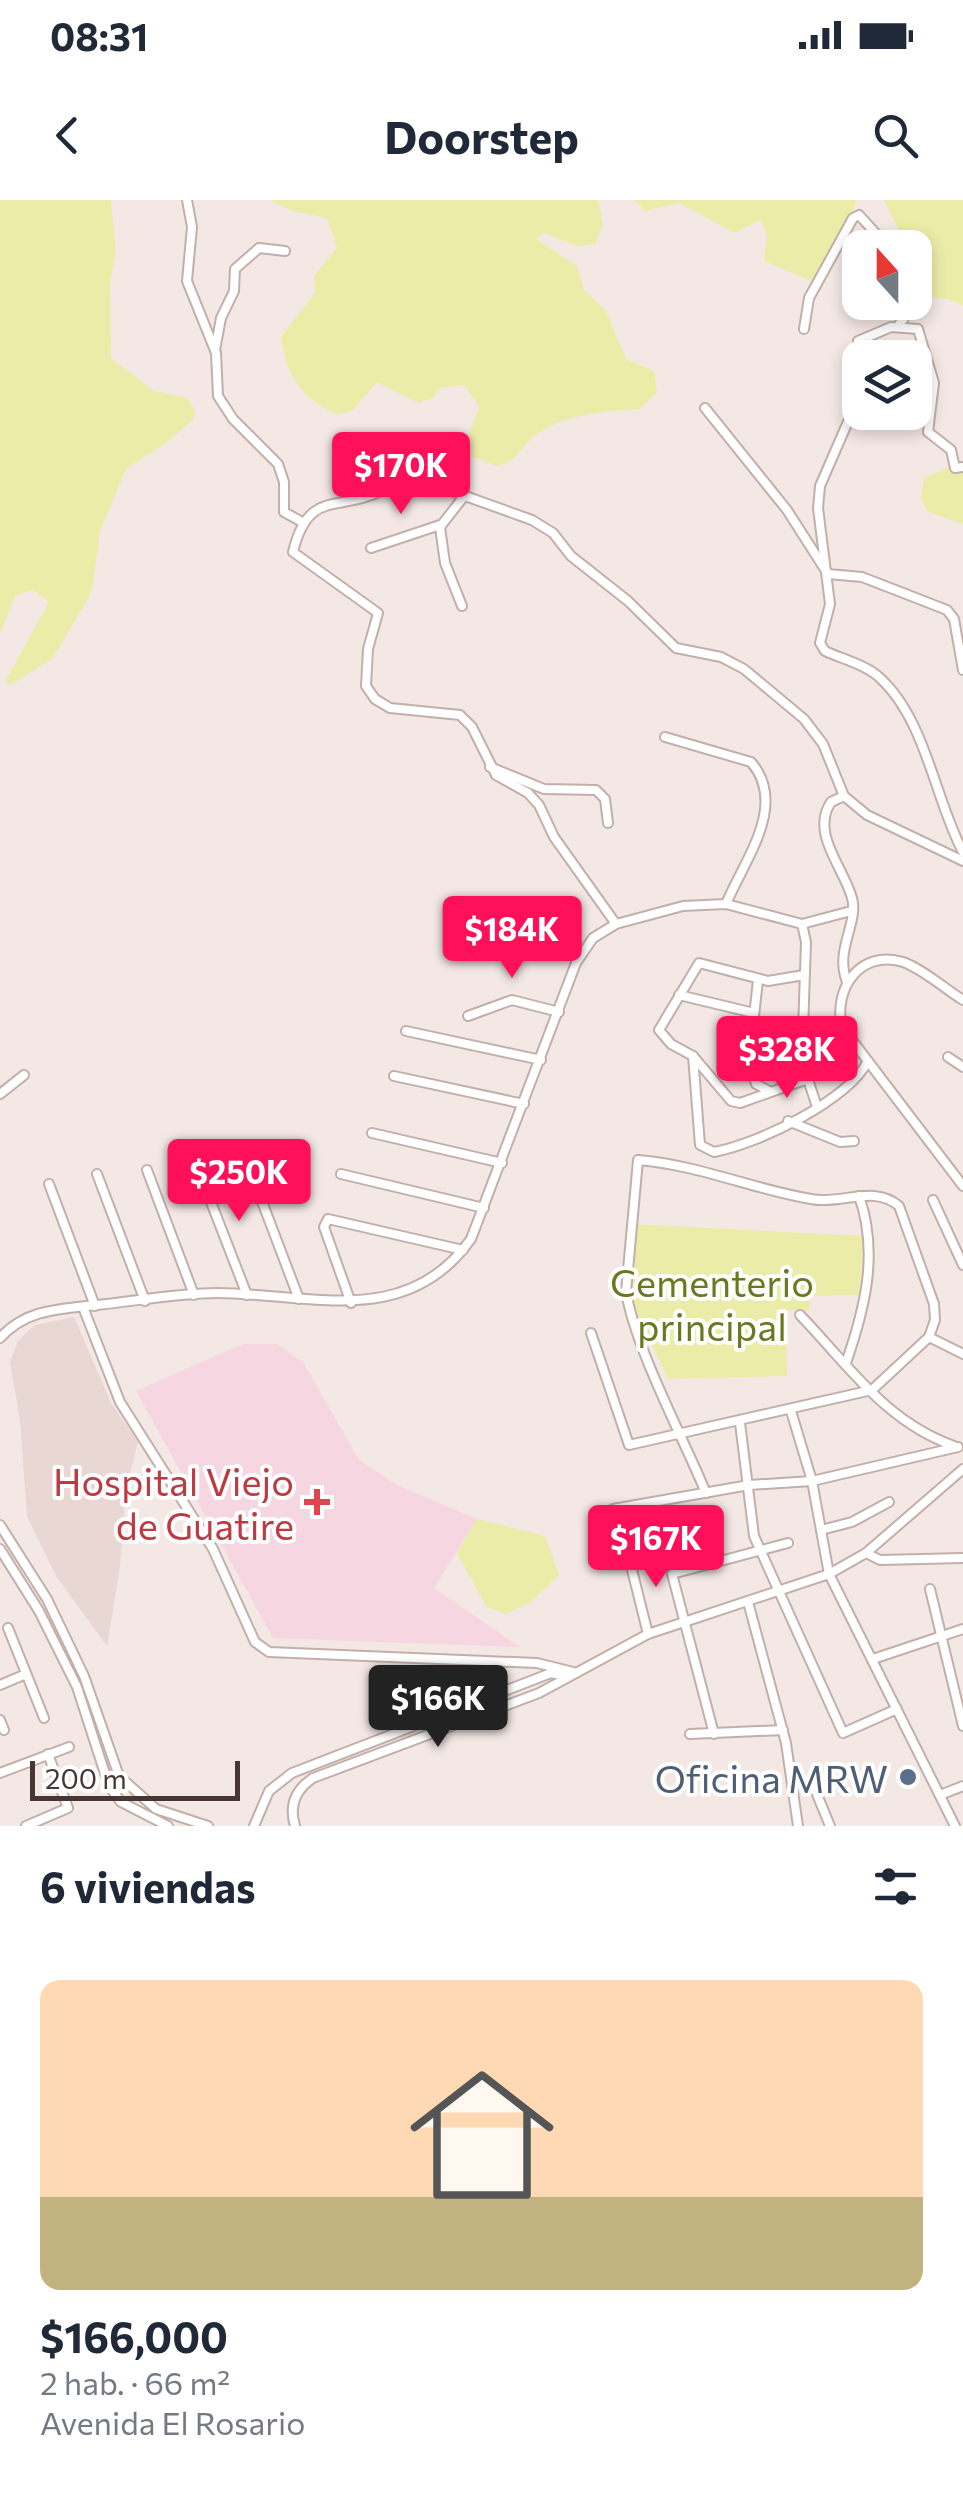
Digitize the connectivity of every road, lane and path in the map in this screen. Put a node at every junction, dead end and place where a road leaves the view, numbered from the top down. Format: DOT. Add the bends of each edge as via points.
graph roads {
  1 [pos="187,200"];
  2 [pos="847,230"];
  3 [pos="873,230"];
  4 [pos="842,239"];
  5 [pos="285,251"];
  6 [pos="902,320"];
  7 [pos="898,326"];
  8 [pos="804,329"];
  9 [pos="861,340"];
  10 [pos="215,350"];
  11 [pos="705,408"];
  12 [pos="844,430"];
  13 [pos="963,467"];
  14 [pos="465,495"];
  15 [pos="304,523"];
  16 [pos="440,525"];
  17 [pos="371,548"];
  18 [pos="828,574"];
  19 [pos="462,606"];
  20 [pos="963,670"];
  21 [pos="665,736"];
  22 [pos="490,767"];
  23 [pos="844,796"];
  24 [pos="608,823"];
  25 [pos="963,852"];
  26 [pos="963,861"];
  27 [pos="726,904"];
  28 [pos="851,911"];
  29 [pos="616,924"];
  30 [pos="802,924"];
  31 [pos="804,975"];
  32 [pos="758,980"];
  33 [pos="847,982"];
  34 [pos="679,994"];
  35 [pos="963,1000"];
  36 [pos="559,1012"];
  37 [pos="754,1013"];
  38 [pos="468,1016"];
  39 [pos="406,1031"];
  40 [pos="693,1056"];
  41 [pos="948,1057"];
  42 [pos="541,1060"];
  43 [pos="868,1061"];
  44 [pos="963,1067"];
  45 [pos="24,1075"];
  46 [pos="394,1076"];
  47 [pos="805,1080"];
  48 [pos="768,1091"];
  49 [pos="0,1094"];
  50 [pos="524,1104"];
  51 [pos="817,1107"];
  52 [pos="788,1121"];
  53 [pos="372,1134"];
  54 [pos="854,1141"];
  55 [pos="714,1152"];
  56 [pos="247,1162"];
  57 [pos="502,1163"];
  58 [pos="197,1166"];
  59 [pos="147,1170"];
  60 [pos="709,1170"];
  61 [pos="97,1174"];
  62 [pos="341,1174"];
  63 [pos="48,1184"];
  64 [pos="963,1186"];
  65 [pos="860,1196"];
  66 [pos="933,1200"];
  67 [pos="484,1208"];
  68 [pos="463,1250"];
  69 [pos="963,1265"];
  70 [pos="247,1295"];
  71 [pos="194,1296"];
  72 [pos="299,1299"];
  73 [pos="145,1300"];
  74 [pos="351,1303"];
  75 [pos="95,1306"];
  76 [pos="83,1307"];
  77 [pos="800,1316"];
  78 [pos="591,1333"];
  79 [pos="929,1337"];
  80 [pos="0,1338"];
  81 [pos="963,1354"];
  82 [pos="846,1363"];
  83 [pos="872,1390"];
  84 [pos="791,1411"];
  85 [pos="740,1423"];
  86 [pos="682,1433"];
  87 [pos="961,1448"];
  88 [pos="963,1470"];
  89 [pos="812,1481"];
  90 [pos="749,1485"];
  91 [pos="706,1493"];
  92 [pos="889,1502"];
  93 [pos="613,1509"];
  94 [pos="0,1526"];
  95 [pos="821,1530"];
  96 [pos="0,1539"];
  97 [pos="788,1542"];
  98 [pos="2,1551"];
  99 [pos="759,1551"];
  100 [pos="866,1553"];
  101 [pos="628,1554"];
  102 [pos="963,1558"];
  103 [pos="829,1574"];
  104 [pos="930,1589"];
  105 [pos="779,1593"];
  106 [pos="748,1602"];
  107 [pos="686,1623"];
  108 [pos="8,1628"];
  109 [pos="963,1628"];
  110 [pos="648,1634"];
  111 [pos="944,1634"];
  112 [pos="873,1659"];
  113 [pos="26,1674"];
  114 [pos="570,1674"];
  115 [pos="0,1685"];
  116 [pos="897,1708"];
  117 [pos="44,1718"];
  118 [pos="0,1720"];
  119 [pos="963,1726"];
  120 [pos="4,1730"];
  121 [pos="782,1730"];
  122 [pos="690,1734"];
  123 [pos="714,1734"];
  124 [pos="69,1746"];
  125 [pos="48,1754"];
  126 [pos="0,1773"];
  127 [pos="793,1781"];
  128 [pos="963,1786"];
  129 [pos="940,1795"];
  130 [pos="293,1825"];
  131 [pos="26,1826"];
  132 [pos="168,1826"];
  133 [pos="208,1826"];
  134 [pos="254,1826"];
  135 [pos="798,1826"];
  136 [pos="830,1826"];
  137 [pos="955,1826"];
  1 -- 10 [label="street" via="187,281"];
  2 -- 3 [label="street" via="859,215"];
  4 -- 8 [label="street" via="808,298"];
  5 -- 10 [label="street" via="258,248 238,263"];
  6 -- 7 [label="street"];
  7 -- 9 [label="street"];
  7 -- 13 [label="street" via="918,329 926,348 934,383 928,432 951,450 956,468"];
  10 -- 15 [label="street" via="221,402 278,464 284,512"];
  11 -- 18 [label="street" via="787,510"];
  12 -- 18 [label="street" via="820,486"];
  14 -- 15 [label="street" via="414,456 384,488 326,504"];
  14 -- 16 [label="street"];
  14 -- 23 [label="street" via="553,533 676,648 721,656 744,669 804,719 823,744"];
  15 -- 22 [label="street" via="294,554 378,613 366,686 375,699 390,708 460,715"];
  16 -- 17 [label="street"];
  16 -- 19 [label="street"];
  18 -- 20 [label="street" via="862,577 948,610"];
  18 -- 25 [label="street" via="830,604 820,643 878,675 892,692 930,764"];
  21 -- 27 [label="street" via="751,762 768,790 768,810"];
  22 -- 24 [label="street" via="544,789 596,790 606,799"];
  22 -- 29 [label="street" via="539,804 554,837"];
  23 -- 26 [label="street" via="868,815"];
  23 -- 28 [label="street" via="831,802 826,819 829,849 854,900"];
  27 -- 29 [label="street" via="683,906"];
  27 -- 30 [label="street"];
  28 -- 30 [label="street"];
  28 -- 33 [label="street" via="842,951"];
  29 -- 36 [label="street" via="594,938 576,963"];
  30 -- 31 [label="street"];
  31 -- 32 [label="street"];
  31 -- 47 [label="street"];
  32 -- 34 [label="street" via="703,962"];
  32 -- 37 [label="street"];
  33 -- 35 [label="street" via="876,960 903,962"];
  33 -- 43 [label="street" via="842,1027"];
  34 -- 37 [label="street"];
  34 -- 40 [label="street" via="660,1030"];
  36 -- 38 [label="street" via="512,1000"];
  36 -- 42 [label="street"];
  37 -- 48 [label="street" via="750,1073"];
  39 -- 42 [label="street"];
  40 -- 48 [label="street" via="731,1101"];
  40 -- 55 [label="street" via="700,1145"];
  41 -- 44 [label="street"];
  42 -- 50 [label="street"];
  43 -- 51 [label="street" via="850,1086"];
  43 -- 64 [label="street"];
  45 -- 49 [label="street"];
  46 -- 50 [label="street"];
  47 -- 48 [label="street"];
  47 -- 51 [label="street"];
  50 -- 57 [label="street"];
  51 -- 52 [label="street"];
  52 -- 54 [label="street" via="840,1142"];
  52 -- 55 [label="street"];
  53 -- 57 [label="street"];
  55 -- 60 [label="street"];
  56 -- 72 [label="street"];
  57 -- 67 [label="street"];
  58 -- 70 [label="street"];
  59 -- 71 [label="street"];
  60 -- 65 [label="street" via="809,1199"];
  60 -- 86 [label="street" via="638,1160 629,1312"];
  61 -- 73 [label="street"];
  62 -- 67 [label="street"];
  63 -- 75 [label="street"];
  65 -- 79 [label="street" via="886,1196 899,1206 934,1304"];
  65 -- 82 [label="street" via="870,1232 866,1301"];
  66 -- 69 [label="street"];
  67 -- 68 [label="street"];
  68 -- 74 [label="street" via="412,1287"];
  68 -- 74 [label="street" via="328,1219 324,1227"];
  70 -- 71 [label="street"];
  70 -- 72 [label="street"];
  71 -- 73 [label="street"];
  72 -- 74 [label="street"];
  73 -- 75 [label="street"];
  75 -- 76 [label="street"];
  76 -- 80 [label="street" via="15,1321"];
  76 -- 114 [label="street" via="120,1402 213,1548 255,1642 270,1652 537,1663"];
  77 -- 82 [label="street"];
  78 -- 86 [label="street" via="624,1442"];
  79 -- 81 [label="street"];
  79 -- 83 [label="street"];
  82 -- 83 [label="street"];
  83 -- 84 [label="street"];
  83 -- 87 [label="street" via="908,1426"];
  84 -- 85 [label="street"];
  84 -- 89 [label="street"];
  85 -- 86 [label="street"];
  85 -- 90 [label="street"];
  86 -- 91 [label="street"];
  87 -- 89 [label="street"];
  88 -- 100 [label="street"];
  89 -- 90 [label="street"];
  89 -- 95 [label="street"];
  90 -- 91 [label="street"];
  90 -- 99 [label="street"];
  91 -- 93 [label="street"];
  92 -- 95 [label="street"];
  94 -- 133 [label="street" via="47,1599 84,1676 120,1776 156,1809"];
  95 -- 103 [label="street"];
  96 -- 98 [label="street"];
  97 -- 99 [label="street"];
  98 -- 132 [label="street" via="77,1686 109,1786 121,1802"];
  99 -- 105 [label="street"];
  99 -- 107 [label="street" via="672,1574"];
  100 -- 102 [label="street" via="880,1560"];
  100 -- 103 [label="street"];
  101 -- 110 [label="street"];
  103 -- 105 [label="street"];
  103 -- 112 [label="street"];
  104 -- 111 [label="street"];
  105 -- 106 [label="street"];
  105 -- 116 [label="street" via="843,1733"];
  106 -- 107 [label="street"];
  106 -- 121 [label="street"];
  107 -- 110 [label="street"];
  107 -- 123 [label="street"];
  108 -- 113 [label="street"];
  109 -- 111 [label="street"];
  110 -- 114 [label="street"];
  111 -- 112 [label="street"];
  111 -- 119 [label="street"];
  112 -- 116 [label="street"];
  113 -- 115 [label="street"];
  113 -- 117 [label="street"];
  114 -- 130 [label="street" via="539,1693 312,1778 298,1791"];
  114 -- 134 [label="street" via="552,1674 292,1773 269,1792"];
  116 -- 129 [label="street"];
  118 -- 120 [label="street"];
  121 -- 123 [label="street"];
  121 -- 127 [label="street"];
  122 -- 123 [label="street"];
  124 -- 125 [label="street"];
  125 -- 126 [label="street"];
  125 -- 131 [label="street" via="68,1808"];
  127 -- 135 [label="street"];
  127 -- 136 [label="street" via="814,1787"];
  128 -- 129 [label="street"];
  129 -- 137 [label="street"];
}
